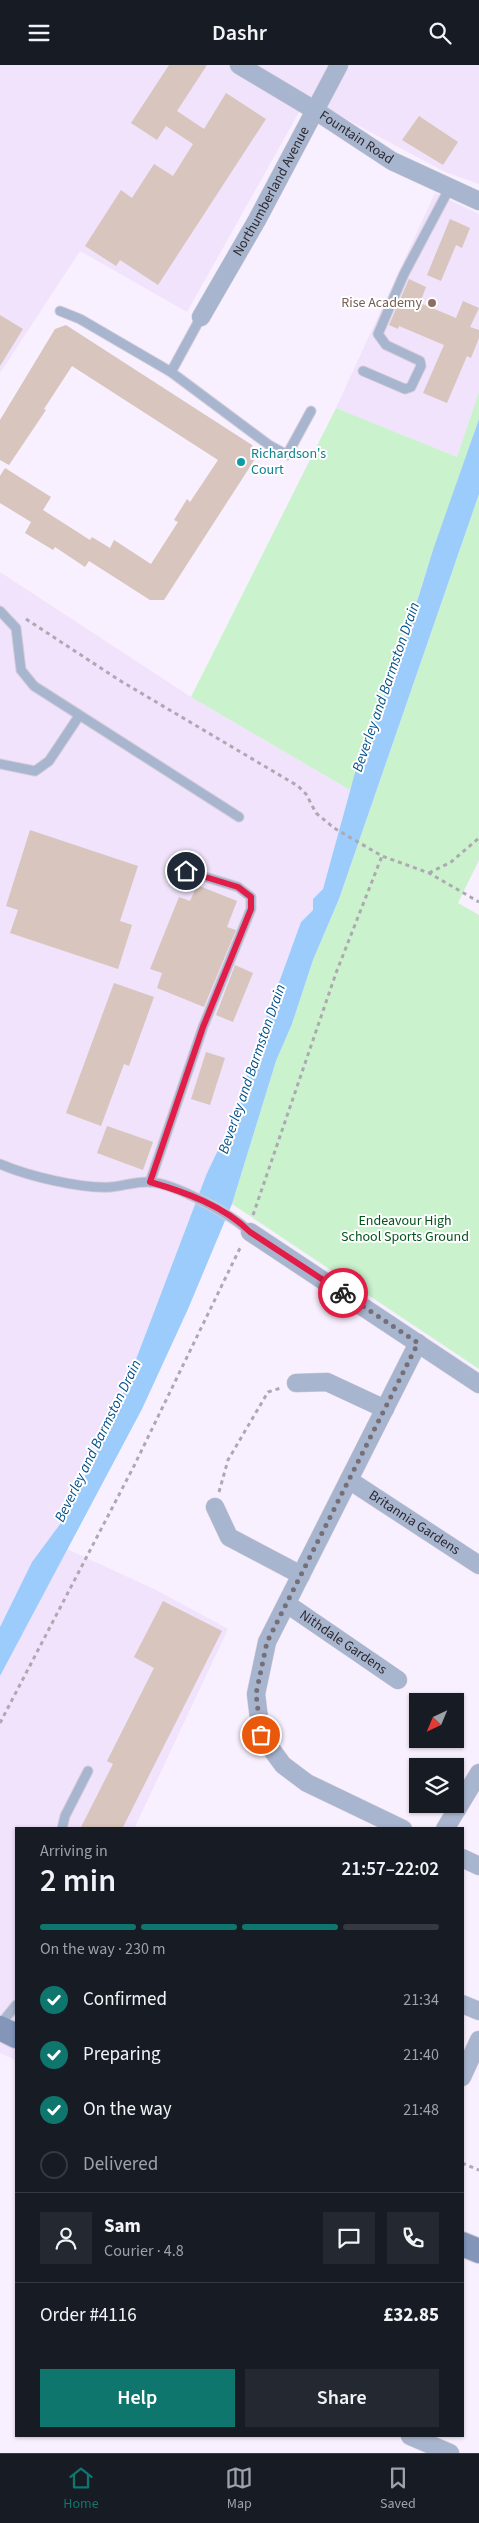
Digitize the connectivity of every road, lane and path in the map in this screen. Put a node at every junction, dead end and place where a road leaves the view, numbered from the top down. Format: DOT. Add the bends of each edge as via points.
graph roads {
  1 [pos="239,65"];
  2 [pos="339,65"];
  3 [pos="316,111"];
  4 [pos="449,189"];
  5 [pos="479,201"];
  6 [pos="60,311"];
  7 [pos="202,317"];
  8 [pos="364,371"];
  9 [pos="171,373"];
  10 [pos="311,411"];
  11 [pos="0,611"];
  12 [pos="24,617"];
  13 [pos="79,716"];
  14 [pos="0,764"];
  15 [pos="238,817"];
  16 [pos="479,838"];
  17 [pos="382,856"];
  18 [pos="186,871"];
  19 [pos="429,873"];
  20 [pos="479,902"];
  21 [pos="0,1164"];
  22 [pos="150,1182"];
  23 [pos="250,1232"];
  24 [pos="418,1343"];
  25 [pos="296,1383"];
  26 [pos="479,1384"];
  27 [pos="385,1409"];
  28 [pos="349,1480"];
  29 [pos="215,1507"];
  30 [pos="479,1565"];
  31 [pos="301,1575"];
  32 [pos="287,1604"];
  33 [pos="398,1680"];
  34 [pos="0,1723"];
  35 [pos="88,1771"];
  36 [pos="479,1773"];
  37 [pos="62,1827"];
  38 [pos="399,1827"];
  39 [pos="446,1827"];
  40 [pos="464,1859"];
  41 [pos="479,1866"];
  42 [pos="464,2004"];
  43 [pos="15,2006"];
  44 [pos="479,2011"];
  45 [pos="0,2026"];
  46 [pos="15,2035"];
  47 [pos="479,2040"];
  48 [pos="464,2073"];
  49 [pos="464,2164"];
  50 [pos="479,2170"];
  51 [pos="464,2244"];
  52 [pos="479,2251"];
  53 [pos="412,2437"];
  54 [pos="450,2453"];
  1 -- 3 [label="street, Fountain Road"];
  2 -- 3 [label="street, Northumberland Avenue"];
  3 -- 4 [label="street, Fountain Road" via="392,161"];
  3 -- 7 [label="street, Northumberland Avenue"];
  4 -- 5 [label="street, Fountain Road"];
  4 -- 8 [label="lane" via="404,274 378,334 386,345 420,361 421,366 411,387 405,389"];
  6 -- 9 [label="lane" via="80,319"];
  7 -- 9 [label="lane"];
  9 -- 10 [label="lane" via="287,455"];
  11 -- 13 [label="lane" via="16,629 21,670 34,686"];
  12 -- 17 [label="path" via="119,680 298,786 316,813 334,828"];
  13 -- 14 [label="lane" via="49,761 35,771"];
  13 -- 15 [label="lane"];
  16 -- 19 [label="path" via="451,862"];
  17 -- 19 [label="path"];
  17 -- 23 [label="path" via="329,992 254,1209"];
  18 -- 22 [label="lane" via="238,887 251,897 251,909 203,1027"];
  19 -- 20 [label="path"];
  21 -- 22 [label="lane" via="28,1175 110,1187"];
  22 -- 23 [label="lane" via="182,1191 238,1220"];
  23 -- 24 [label="street"];
  23 -- 34 [label="path" via="236,1254 134,1466"];
  24 -- 26 [label="street"];
  24 -- 27 [label="street"];
  25 -- 27 [label="street" via="326,1382"];
  25 -- 29 [label="path" via="268,1392 228,1460"];
  27 -- 28 [label="street"];
  28 -- 30 [label="street, Britannia Gardens"];
  28 -- 31 [label="street"];
  29 -- 31 [label="street" via="229,1537"];
  31 -- 32 [label="street"];
  32 -- 33 [label="street, Nithdale Gardens"];
  32 -- 38 [label="street" via="267,1642 256,1694 261,1735 283,1765 307,1783"];
  35 -- 37 [label="lane"];
  36 -- 39 [label="street"];
  40 -- 41 [label="street"];
  42 -- 44 [label="street"];
  43 -- 45 [label="lane"];
  45 -- 46 [label="street"];
  47 -- 48 [label="street"];
  49 -- 50 [label="path"];
  51 -- 52 [label="street"];
  53 -- 54 [label="street"];
}
